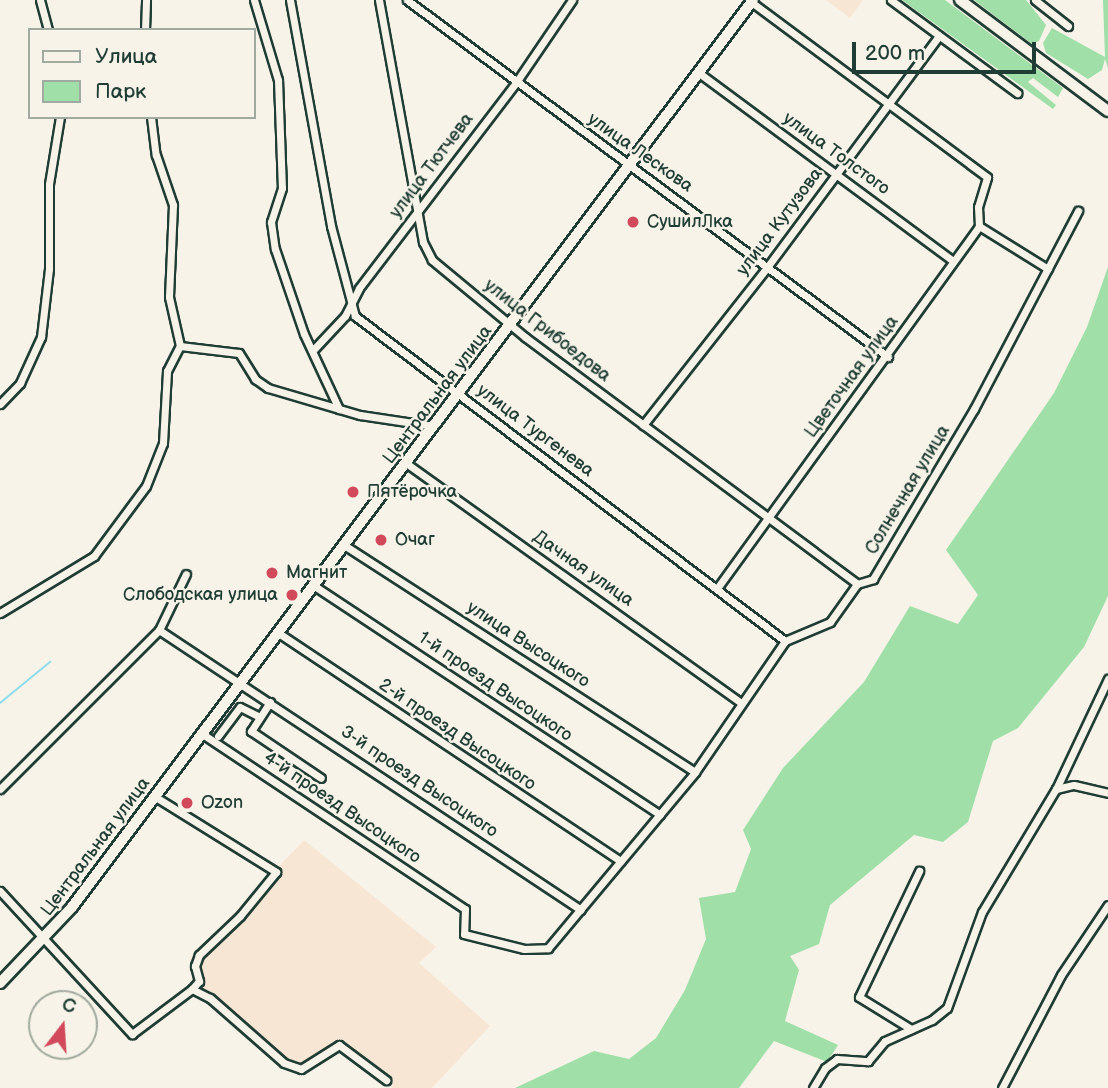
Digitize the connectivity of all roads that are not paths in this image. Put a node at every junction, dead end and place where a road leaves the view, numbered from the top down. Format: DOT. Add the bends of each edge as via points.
graph roads {
  1 [pos="40,0"];
  2 [pos="146,0"];
  3 [pos="254,0"];
  4 [pos="290,0"];
  5 [pos="379,0"];
  6 [pos="407,0"];
  7 [pos="572,0"];
  8 [pos="891,0"];
  9 [pos="960,0"];
  10 [pos="1035,0"];
  11 [pos="752,1"];
  12 [pos="1068,26"];
  13 [pos="47,28"];
  14 [pos="145,28"];
  15 [pos="939,36"];
  16 [pos="699,73"];
  17 [pos="517,81"];
  18 [pos="1017,93"];
  19 [pos="888,103"];
  20 [pos="1108,111"];
  21 [pos="60,119"];
  22 [pos="151,119"];
  23 [pos="630,165"];
  24 [pos="835,174"];
  25 [pos="418,210"];
  26 [pos="1078,211"];
  27 [pos="979,226"];
  28 [pos="953,261"];
  29 [pos="768,266"];
  30 [pos="1048,269"];
  31 [pos="349,306"];
  32 [pos="512,324"];
  33 [pos="180,346"];
  34 [pos="314,349"];
  35 [pos="888,357"];
  36 [pos="458,393"];
  37 [pos="0,404"];
  38 [pos="339,409"];
  39 [pos="643,425"];
  40 [pos="433,426"];
  41 [pos="406,463"];
  42 [pos="767,516"];
  43 [pos="344,545"];
  44 [pos="186,574"];
  45 [pos="857,584"];
  46 [pos="313,585"];
  47 [pos="718,587"];
  48 [pos="0,613"];
  49 [pos="159,630"];
  50 [pos="276,632"];
  51 [pos="785,641"];
  52 [pos="1108,679"];
  53 [pos="239,681"];
  54 [pos="270,702"];
  55 [pos="740,702"];
  56 [pos="260,717"];
  57 [pos="201,733"];
  58 [pos="218,736"];
  59 [pos="695,772"];
  60 [pos="321,778"];
  61 [pos="0,789"];
  62 [pos="1056,789"];
  63 [pos="1108,793"];
  64 [pos="154,796"];
  65 [pos="660,815"];
  66 [pos="621,861"];
  67 [pos="919,871"];
  68 [pos="0,891"];
  69 [pos="1108,905"];
  70 [pos="581,909"];
  71 [pos="44,941"];
  72 [pos="0,984"];
  73 [pos="192,989"];
  74 [pos="911,1029"];
  75 [pos="386,1080"];
  76 [pos="813,1088"];
  77 [pos="1002,1088"];
  1 -- 13 [label="street"];
  2 -- 14 [label="street"];
  3 -- 34 [label="street" via="278,80 282,175 271,222 275,249 304,334"];
  4 -- 31 [label="street"];
  5 -- 25 [label="street, улица Грибоедова"];
  6 -- 17 [label="street, улица Лескова"];
  7 -- 17 [label="street, улица Тютчева"];
  8 -- 15 [label="street"];
  9 -- 20 [label="main road"];
  10 -- 12 [label="street"];
  11 -- 16 [label="street, Центральная улица"];
  11 -- 19 [label="street"];
  15 -- 18 [label="street"];
  15 -- 19 [label="street, улица Кутузова"];
  16 -- 23 [label="street, Центральная улица"];
  16 -- 24 [label="street, улица Толстого"];
  17 -- 23 [label="street, улица Лескова"];
  17 -- 25 [label="street, улица Тютчева"];
  19 -- 24 [label="street, улица Кутузова"];
  19 -- 27 [label="street" via="987,177 978,207"];
  21 -- 37 [label="street" via="50,184 49,269 41,337 20,383"];
  22 -- 33 [label="street" via="156,155 173,205 169,297"];
  23 -- 29 [label="street, улица Лескова"];
  23 -- 32 [label="street, Центральная улица"];
  24 -- 28 [label="street, улица Толстого"];
  24 -- 29 [label="street, улица Кутузова"];
  25 -- 31 [label="street, улица Тютчева"];
  25 -- 32 [label="street, улица Грибоедова" via="432,260"];
  26 -- 30 [label="street, Солнечная улица"];
  27 -- 28 [label="street, Цветочная улица"];
  27 -- 30 [label="street"];
  28 -- 35 [label="street, Цветочная улица"];
  29 -- 35 [label="street, улица Лескова"];
  29 -- 39 [label="street, улица Кутузова"];
  30 -- 45 [label="street, Солнечная улица" via="895,547 873,579"];
  31 -- 34 [label="street, улица Тютчева"];
  31 -- 36 [label="street, улица Тургенева" via="355,316"];
  32 -- 36 [label="street, Центральная улица"];
  32 -- 39 [label="street, улица Грибоедова"];
  33 -- 38 [label="street" via="239,353 268,388"];
  33 -- 48 [label="street" via="167,371 163,443 146,486 94,556"];
  34 -- 38 [label="street"];
  35 -- 42 [label="street, Цветочная улица"];
  36 -- 40 [label="street, Центральная улица"];
  36 -- 47 [label="street, улица Тургенева"];
  38 -- 40 [label="street"];
  39 -- 42 [label="street, улица Грибоедова"];
  40 -- 41 [label="street, Центральная улица"];
  41 -- 43 [label="street, Центральная улица"];
  41 -- 55 [label="street, Дачная улица"];
  42 -- 45 [label="street, улица Грибоедова"];
  42 -- 47 [label="street, Цветочная улица"];
  43 -- 46 [label="street, Центральная улица"];
  43 -- 59 [label="street, улица Высоцкого"];
  44 -- 49 [label="street"];
  45 -- 51 [label="street, Солнечная улица" via="830,622"];
  46 -- 50 [label="street, Центральная улица"];
  46 -- 65 [label="street, 1-й проезд Высоцкого"];
  47 -- 51 [label="street, улица Тургенева"];
  49 -- 53 [label="street, 3-й проезд Высоцкого"];
  49 -- 61 [label="street"];
  50 -- 53 [label="street, Центральная улица"];
  50 -- 66 [label="street, 2-й проезд Высоцкого"];
  51 -- 55 [label="street"];
  52 -- 62 [label="street"];
  53 -- 54 [label="street, 3-й проезд Высоцкого"];
  53 -- 57 [label="street, Центральная улица"];
  54 -- 56 [label="street"];
  54 -- 70 [label="street, 3-й проезд Высоцкого"];
  55 -- 59 [label="street" via="727,731"];
  56 -- 58 [label="street" via="240,707"];
  56 -- 60 [label="street" via="251,731"];
  57 -- 64 [label="street, Центральная улица"];
  57 -- 70 [label="street, 4-й проезд Высоцкого" via="465,909 464,934 541,950 556,943"];
  59 -- 65 [label="street"];
  62 -- 63 [label="street" via="1074,785"];
  62 -- 74 [label="street" via="982,912 947,1008"];
  64 -- 71 [label="street, Центральная улица"];
  64 -- 73 [label="street" via="276,872 240,916 199,955 195,966 199,981"];
  65 -- 66 [label="street"];
  66 -- 70 [label="street"];
  67 -- 74 [label="street" via="859,997"];
  68 -- 71 [label="street"];
  69 -- 77 [label="street" via="1061,975 1036,1031"];
  71 -- 72 [label="street, Центральная улица"];
  71 -- 73 [label="street" via="132,1034"];
  73 -- 75 [label="street" via="210,998 284,1063 301,1069 339,1045"];
  74 -- 76 [label="street" via="885,1041 868,1060 837,1059 825,1068"];
}
